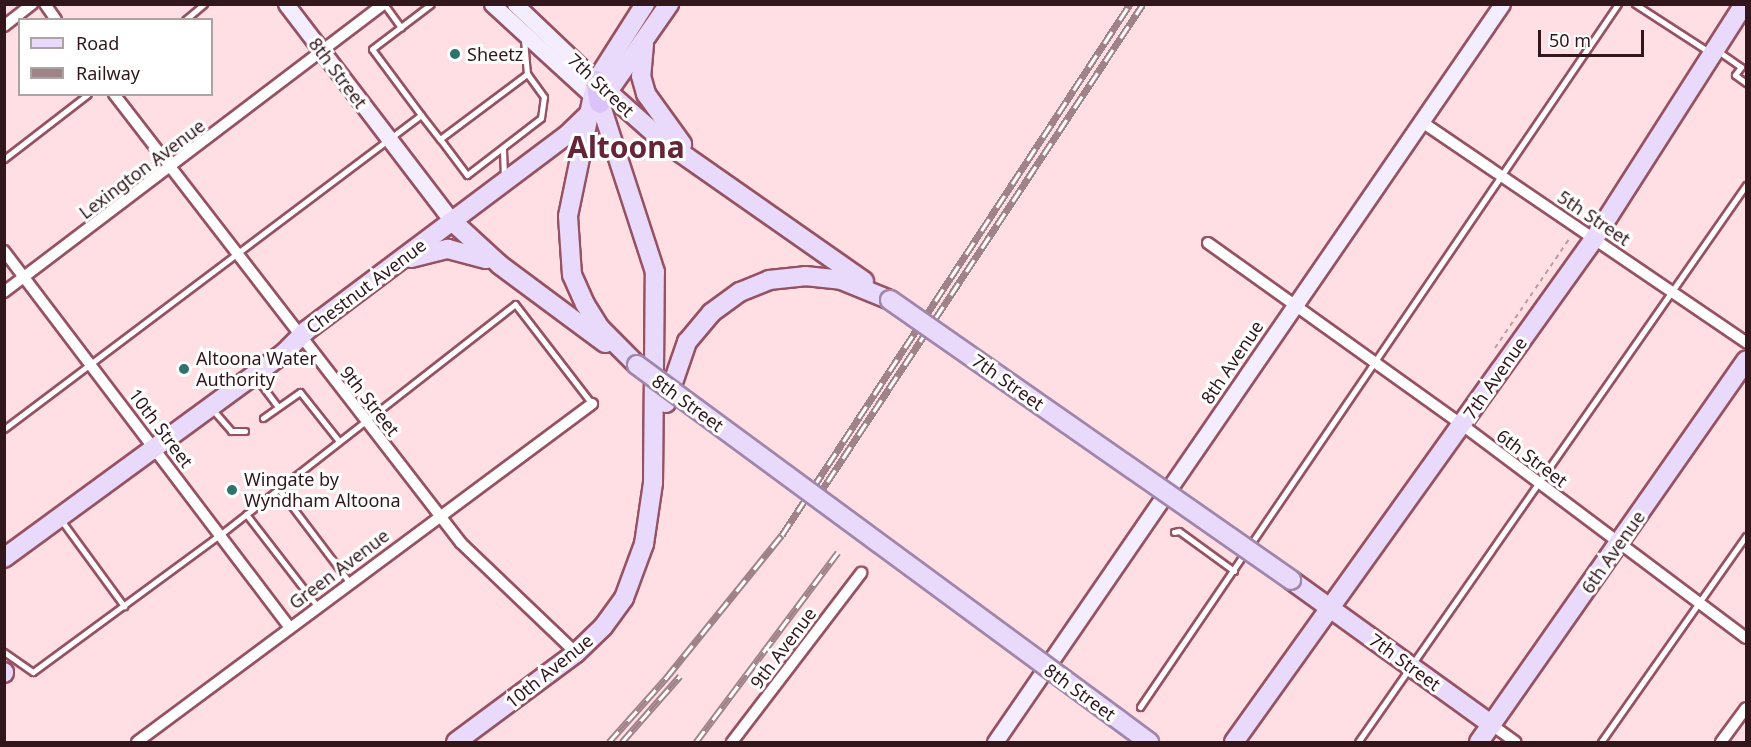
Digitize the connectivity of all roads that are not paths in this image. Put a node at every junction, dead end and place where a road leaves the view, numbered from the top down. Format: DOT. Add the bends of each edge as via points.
graph roads {
  1 [pos="32,4"];
  2 [pos="45,4"];
  3 [pos="204,4"];
  4 [pos="286,4"];
  5 [pos="383,4"];
  6 [pos="431,4"];
  7 [pos="492,4"];
  8 [pos="514,4"];
  9 [pos="645,4"];
  10 [pos="669,4"];
  11 [pos="1502,4"];
  12 [pos="1618,4"];
  13 [pos="1635,4"];
  14 [pos="1744,4"];
  15 [pos="55,18"];
  16 [pos="187,18"];
  17 [pos="4,26"];
  18 [pos="401,27"];
  19 [pos="524,34"];
  20 [pos="645,40"];
  21 [pos="322,51"];
  22 [pos="1714,52"];
  23 [pos="527,74"];
  24 [pos="1746,83"];
  25 [pos="85,96"];
  26 [pos="116,96"];
  27 [pos="597,97"];
  28 [pos="421,115"];
  29 [pos="1422,122"];
  30 [pos="440,139"];
  31 [pos="388,140"];
  32 [pos="503,149"];
  33 [pos="4,159"];
  34 [pos="171,169"];
  35 [pos="1504,177"];
  36 [pos="504,182"];
  37 [pos="723,182"];
  38 [pos="1746,185"];
  39 [pos="452,221"];
  40 [pos="1594,238"];
  41 [pos="1208,243"];
  42 [pos="4,251"];
  43 [pos="236,254"];
  44 [pos="392,265"];
  45 [pos="500,265"];
  46 [pos="24,277"];
  47 [pos="4,292"];
  48 [pos="1672,292"];
  49 [pos="890,300"];
  50 [pos="1295,305"];
  51 [pos="299,337"];
  52 [pos="1746,342"];
  53 [pos="1746,360"];
  54 [pos="91,364"];
  55 [pos="1377,364"];
  56 [pos="637,365"];
  57 [pos="254,375"];
  58 [pos="592,404"];
  59 [pos="210,406"];
  60 [pos="278,407"];
  61 [pos="263,418"];
  62 [pos="363,419"];
  63 [pos="1461,424"];
  64 [pos="4,429"];
  65 [pos="245,430"];
  66 [pos="338,440"];
  67 [pos="155,447"];
  68 [pos="653,483"];
  69 [pos="1538,484"];
  70 [pos="278,488"];
  71 [pos="246,514"];
  72 [pos="439,515"];
  73 [pos="60,517"];
  74 [pos="1174,532"];
  75 [pos="221,534"];
  76 [pos="1746,536"];
  77 [pos="1619,544"];
  78 [pos="4,558"];
  79 [pos="1234,571"];
  80 [pos="861,573"];
  81 [pos="349,582"];
  82 [pos="1698,603"];
  83 [pos="124,606"];
  84 [pos="316,606"];
  85 [pos="1329,607"];
  86 [pos="290,626"];
  87 [pos="1746,638"];
  88 [pos="4,652"];
  89 [pos="576,653"];
  90 [pos="1411,666"];
  91 [pos="1140,707"];
  92 [pos="1746,708"];
  93 [pos="1492,725"];
  94 [pos="137,742"];
  95 [pos="456,742"];
  96 [pos="732,742"];
  97 [pos="995,742"];
  98 [pos="1149,742"];
  99 [pos="1234,742"];
  100 [pos="1358,742"];
  101 [pos="1479,742"];
  102 [pos="1515,742"];
  103 [pos="1600,742"];
  104 [pos="1721,742"];
  1 -- 17 [label="street"];
  2 -- 15 [label="street"];
  3 -- 16 [label="lane"];
  4 -- 21 [label="street, 8th Street"];
  5 -- 18 [label="lane"];
  5 -- 21 [label="street, Lexington Avenue"];
  6 -- 18 [label="lane"];
  7 -- 19 [label="street, 7th Street"];
  8 -- 27 [label="street, 7th Street"];
  9 -- 27 [label="main road, Chestnut Avenue"];
  10 -- 20 [label="main road, Chestnut Avenue"];
  11 -- 29 [label="street, 8th Avenue"];
  12 -- 35 [label="lane"];
  13 -- 22 [label="lane"];
  14 -- 22 [label="main road, 7th Avenue"];
  18 -- 28 [label="lane" via="372,49"];
  19 -- 23 [label="lane"];
  19 -- 27 [label="street, 7th Street"];
  20 -- 27 [label="main road, Chestnut Avenue"];
  20 -- 37 [label="main road" via="641,76 653,109 689,152"];
  21 -- 31 [label="street, 8th Street"];
  21 -- 34 [label="street, Lexington Avenue"];
  22 -- 24 [label="lane" via="1741,67 1735,75"];
  22 -- 40 [label="main road, 7th Avenue"];
  23 -- 30 [label="lane"];
  23 -- 32 [label="lane" via="544,97 542,118"];
  25 -- 33 [label="lane"];
  26 -- 34 [label="street, 9th Street"];
  27 -- 36 [label="main road, Chestnut Avenue"];
  27 -- 37 [label="main road, 7th Street"];
  27 -- 56 [label="main road" via="568,216 572,275 600,328"];
  27 -- 68 [label="main road" via="655,272"];
  28 -- 30 [label="lane"];
  28 -- 31 [label="lane"];
  29 -- 35 [label="street, 5th Street"];
  29 -- 50 [label="street, 8th Avenue"];
  30 -- 32 [label="lane" via="466,176"];
  31 -- 39 [label="street, 8th Street"];
  31 -- 43 [label="lane"];
  32 -- 36 [label="lane"];
  34 -- 43 [label="street, 9th Street"];
  34 -- 46 [label="street, Lexington Avenue"];
  35 -- 40 [label="street, 5th Street"];
  35 -- 55 [label="lane"];
  36 -- 39 [label="main road, Chestnut Avenue"];
  37 -- 49 [label="main road, 7th Street"];
  38 -- 48 [label="lane"];
  39 -- 44 [label="main road, Chestnut Avenue"];
  39 -- 45 [label="main road, 8th Street"];
  40 -- 48 [label="street, 5th Street"];
  40 -- 63 [label="main road, 7th Avenue"];
  41 -- 50 [label="street, 6th Street"];
  42 -- 46 [label="street, 10th Street"];
  43 -- 51 [label="street, 9th Street"];
  43 -- 54 [label="lane"];
  44 -- 45 [label="main road" via="448,249"];
  44 -- 51 [label="main road, Chestnut Avenue"];
  45 -- 56 [label="main road, 8th Street"];
  46 -- 47 [label="street, Lexington Avenue"];
  46 -- 54 [label="street, 10th Street"];
  48 -- 52 [label="street, 5th Street"];
  48 -- 69 [label="lane"];
  49 -- 68 [label="main road" via="841,280 805,276 769,280 711,313 687,342 673,375"];
  49 -- 85 [label="main road, 7th Street, bridge"];
  50 -- 55 [label="street, 6th Street"];
  50 -- 97 [label="street, 8th Avenue"];
  51 -- 57 [label="main road, Chestnut Avenue"];
  51 -- 62 [label="street, 9th Street"];
  53 -- 77 [label="main road, 6th Avenue"];
  54 -- 64 [label="lane"];
  54 -- 67 [label="street, 10th Street"];
  55 -- 63 [label="street, 6th Street"];
  55 -- 79 [label="lane"];
  56 -- 98 [label="main road, 8th Street, bridge"];
  57 -- 59 [label="main road, Chestnut Avenue"];
  57 -- 60 [label="lane"];
  58 -- 62 [label="lane" via="515,304"];
  58 -- 72 [label="street, Green Avenue"];
  59 -- 65 [label="lane" via="231,430"];
  59 -- 67 [label="main road, Chestnut Avenue"];
  60 -- 61 [label="lane"];
  60 -- 66 [label="lane" via="300,392"];
  62 -- 66 [label="lane"];
  62 -- 72 [label="street, 9th Street"];
  63 -- 69 [label="street, 6th Street"];
  63 -- 85 [label="main road, 7th Avenue"];
  66 -- 70 [label="lane"];
  67 -- 73 [label="main road, Chestnut Avenue"];
  67 -- 75 [label="street, 10th Street"];
  68 -- 89 [label="main road, 10th Avenue" via="644,544 624,598"];
  69 -- 77 [label="street, 6th Street"];
  69 -- 90 [label="lane"];
  70 -- 71 [label="lane"];
  70 -- 81 [label="lane"];
  71 -- 75 [label="lane"];
  71 -- 84 [label="lane"];
  72 -- 81 [label="street, Green Avenue"];
  72 -- 89 [label="street, 9th Street" via="461,543"];
  73 -- 78 [label="main road, Chestnut Avenue"];
  73 -- 83 [label="lane"];
  74 -- 79 [label="lane" via="1179,531"];
  75 -- 83 [label="lane"];
  75 -- 86 [label="street, 10th Street"];
  76 -- 82 [label="lane"];
  77 -- 82 [label="street, 6th Street"];
  77 -- 93 [label="main road, 6th Avenue"];
  79 -- 91 [label="lane"];
  80 -- 96 [label="street, 9th Avenue"];
  81 -- 84 [label="street, Green Avenue"];
  82 -- 87 [label="street, 6th Street"];
  82 -- 103 [label="lane"];
  83 -- 88 [label="lane" via="33,672"];
  84 -- 86 [label="street, Green Avenue"];
  85 -- 90 [label="main road, 7th Street"];
  85 -- 99 [label="main road, 7th Avenue"];
  86 -- 94 [label="street, Green Avenue"];
  89 -- 95 [label="main road, 10th Avenue"];
  90 -- 93 [label="main road, 7th Street"];
  90 -- 100 [label="lane"];
  92 -- 104 [label="street"];
  93 -- 101 [label="main road, 6th Avenue"];
  93 -- 102 [label="street, 7th Street"];
}
